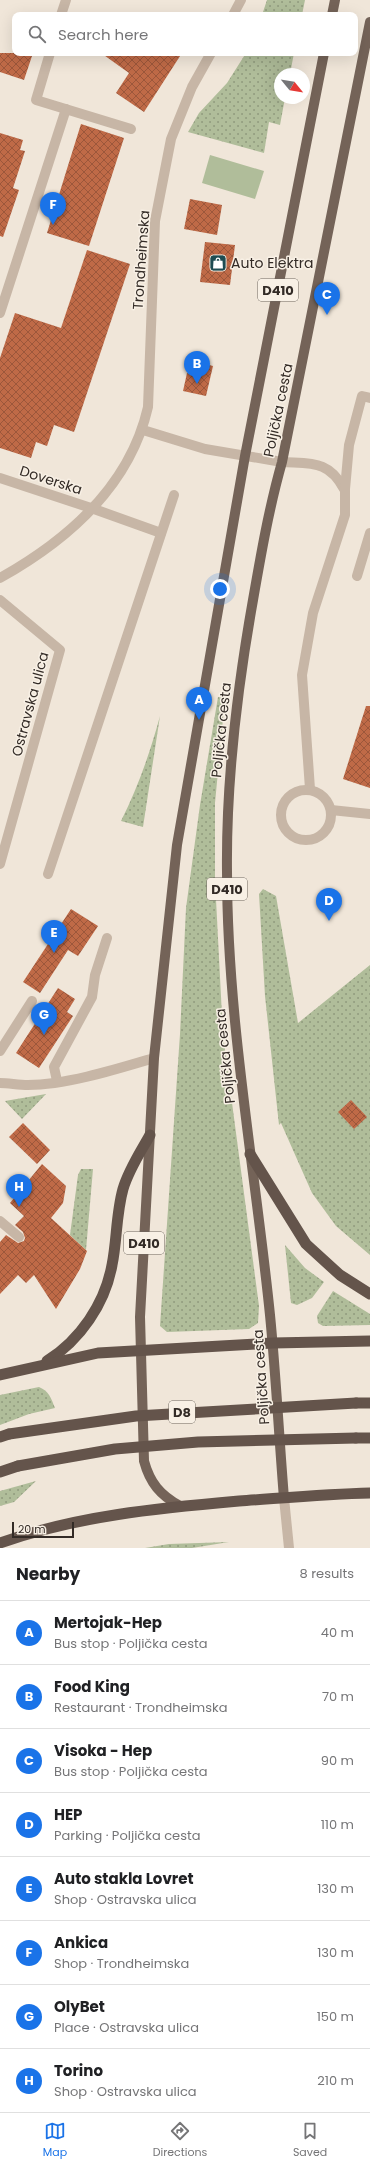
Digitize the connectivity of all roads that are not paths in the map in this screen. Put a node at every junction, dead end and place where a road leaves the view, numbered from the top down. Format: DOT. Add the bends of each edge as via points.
graph roads {
  1 [pos="66,0"];
  2 [pos="241,0"];
  3 [pos="335,0"];
  4 [pos="62,12"];
  5 [pos="234,12"];
  6 [pos="333,12"];
  7 [pos="370,22"];
  8 [pos="49,56"];
  9 [pos="209,56"];
  10 [pos="323,56"];
  11 [pos="66,109"];
  12 [pos="131,129"];
  13 [pos="0,313"];
  14 [pos="370,398"];
  15 [pos="143,430"];
  16 [pos="245,456"];
  17 [pos="282,462"];
  18 [pos="0,478"];
  19 [pos="344,489"];
  20 [pos="174,495"];
  21 [pos="94,509"];
  22 [pos="161,533"];
  23 [pos="370,533"];
  24 [pos="357,576"];
  25 [pos="0,578"];
  26 [pos="0,600"];
  27 [pos="310,789"];
  28 [pos="331,810"];
  29 [pos="370,814"];
  30 [pos="0,864"];
  31 [pos="48,874"];
  32 [pos="107,938"];
  33 [pos="32,1002"];
  34 [pos="0,1051"];
  35 [pos="154,1058"];
  36 [pos="57,1081"];
  37 [pos="0,1083"];
  38 [pos="150,1135"];
  39 [pos="250,1154"];
  40 [pos="0,1220"];
  41 [pos="19,1237"];
  42 [pos="370,1294"];
  43 [pos="370,1341"];
  44 [pos="273,1343"];
  45 [pos="139,1350"];
  46 [pos="42,1365"];
  47 [pos="0,1374"];
  48 [pos="370,1402"];
  49 [pos="4,1435"];
  50 [pos="370,1438"];
  51 [pos="0,1472"];
  52 [pos="370,1493"];
  53 [pos="284,1498"];
  54 [pos="180,1506"];
  55 [pos="0,1543"];
  56 [pos="289,1548"];
  1 -- 4 [label="street"];
  2 -- 5 [label="street"];
  3 -- 6 [label="main road"];
  7 -- 17 [label="main road, Poljička cesta / D410"];
  8 -- 11 [label="street" via="36,100"];
  9 -- 15 [label="street, Trondheimska" via="192,87 171,139 155,221 148,407"];
  10 -- 16 [label="main road, Poljička cesta / D410"];
  11 -- 12 [label="street"];
  11 -- 13 [label="street"];
  14 -- 19 [label="street" via="362,396 349,444"];
  15 -- 16 [label="street" via="206,449"];
  15 -- 21 [label="street" via="122,468"];
  16 -- 17 [label="street"];
  16 -- 35 [label="main road, Poljička cesta / D410" via="177,845"];
  17 -- 19 [label="street" via="312,464 331,469 338,476"];
  17 -- 39 [label="main road, Poljička cesta / D410" via="269,508 244,647 233,732 229,795 229,937"];
  18 -- 21 [label="street, Doverska"];
  19 -- 27 [label="street" via="345,516 313,613 302,675"];
  20 -- 22 [label="street"];
  21 -- 22 [label="street, Doverska"];
  21 -- 25 [label="street" via="61,539"];
  22 -- 31 [label="street"];
  23 -- 24 [label="street"];
  26 -- 30 [label="street, Ostravska ulica" via="60,650"];
  27 -- 28 [label="street" via="324,796"];
  27 -- 28 [label="street" via="294,792 284,803 281,819 284,828 290,834 306,840 319,837 328,828"];
  28 -- 29 [label="street"];
  32 -- 36 [label="street" via="95,975 92,996 54,1067"];
  33 -- 34 [label="street"];
  35 -- 36 [label="street" via="107,1072"];
  35 -- 38 [label="main road, Poljička cesta / D410"];
  36 -- 37 [label="street" via="29,1085"];
  38 -- 45 [label="main road, Poljička cesta / D410"];
  38 -- 46 [label="highway" via="132,1164 123,1190 107,1287 92,1316 77,1336"];
  39 -- 42 [label="highway" via="306,1244 340,1275"];
  39 -- 44 [label="main road, Poljička cesta / D410"];
  40 -- 41 [label="street"];
  43 -- 44 [label="highway"];
  44 -- 45 [label="highway"];
  44 -- 53 [label="main road, Poljička cesta / D410"];
  45 -- 46 [label="highway" via="98,1353"];
  45 -- 54 [label="main road, Poljička cesta / D410" via="144,1461 151,1482 168,1499"];
  46 -- 47 [label="highway"];
  48 -- 49 [label="highway, D8, bridge" via="136,1416"];
  50 -- 51 [label="highway, D8, bridge" via="198,1442 115,1449 18,1466"];
  52 -- 53 [label="highway"];
  53 -- 54 [label="highway"];
  53 -- 56 [label="street"];
  54 -- 55 [label="highway" via="102,1518"];
}
